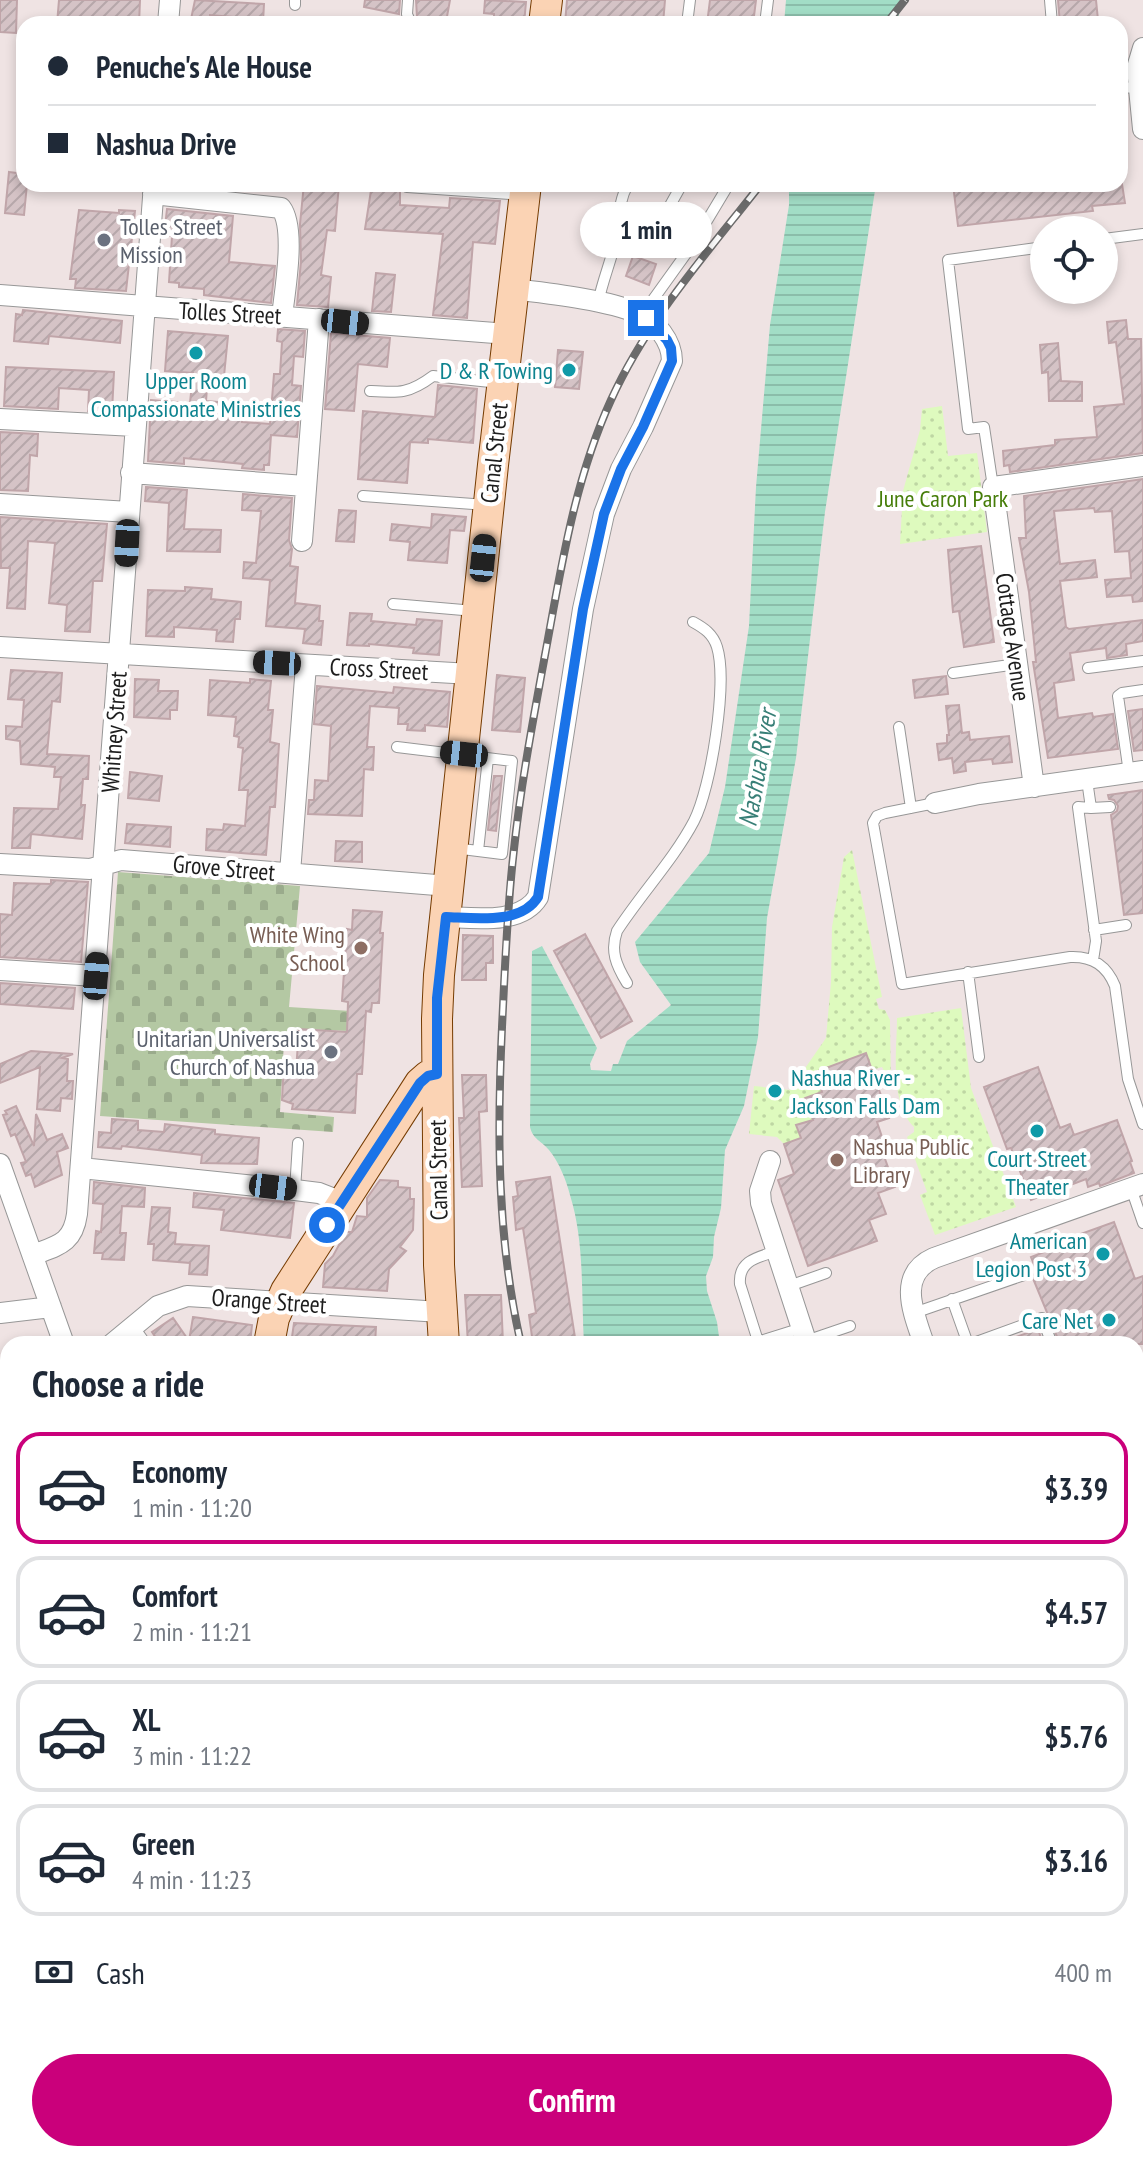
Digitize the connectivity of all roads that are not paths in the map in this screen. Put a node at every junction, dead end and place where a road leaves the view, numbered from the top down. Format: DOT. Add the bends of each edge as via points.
graph roads {
  1 [pos="1143,48"];
  2 [pos="1129,88"];
  3 [pos="1143,129"];
  4 [pos="154,192"];
  5 [pos="174,192"];
  6 [pos="525,192"];
  7 [pos="624,192"];
  8 [pos="678,192"];
  9 [pos="724,192"];
  10 [pos="1143,234"];
  11 [pos="1118,237"];
  12 [pos="616,238"];
  13 [pos="1030,249"];
  14 [pos="513,289"];
  15 [pos="0,295"];
  16 [pos="598,303"];
  17 [pos="143,308"];
  18 [pos="642,315"];
  19 [pos="282,316"];
  20 [pos="319,319"];
  21 [pos="508,334"];
  22 [pos="502,383"];
  23 [pos="370,391"];
  24 [pos="0,419"];
  25 [pos="135,426"];
  26 [pos="1143,466"];
  27 [pos="131,473"];
  28 [pos="305,486"];
  29 [pos="993,487"];
  30 [pos="363,496"];
  31 [pos="0,504"];
  32 [pos="489,505"];
  33 [pos="129,512"];
  34 [pos="302,541"];
  35 [pos="393,604"];
  36 [pos="477,612"];
  37 [pos="693,622"];
  38 [pos="0,647"];
  39 [pos="120,653"];
  40 [pos="1143,661"];
  41 [pos="1017,664"];
  42 [pos="306,665"];
  43 [pos="1088,668"];
  44 [pos="953,673"];
  45 [pos="471,674"];
  46 [pos="1143,690"];
  47 [pos="899,727"];
  48 [pos="397,747"];
  49 [pos="476,756"];
  50 [pos="1136,772"];
  51 [pos="1087,780"];
  52 [pos="1034,787"];
  53 [pos="935,803"];
  54 [pos="1110,807"];
  55 [pos="911,808"];
  56 [pos="1091,808"];
  57 [pos="466,849"];
  58 [pos="0,864"];
  59 [pos="105,865"];
  60 [pos="290,873"];
  61 [pos="449,886"];
  62 [pos="446,917"];
  63 [pos="1126,925"];
  64 [pos="1094,930"];
  65 [pos="1093,960"];
  66 [pos="0,970"];
  67 [pos="968,972"];
  68 [pos="96,976"];
  69 [pos="627,983"];
  70 [pos="979,1057"];
  71 [pos="437,1074"];
  72 [pos="1140,1103"];
  73 [pos="1143,1124"];
  74 [pos="298,1143"];
  75 [pos="770,1161"];
  76 [pos="0,1164"];
  77 [pos="81,1168"];
  78 [pos="1137,1186"];
  79 [pos="295,1190"];
  80 [pos="5,1191"];
  81 [pos="342,1202"];
  82 [pos="1143,1223"];
  83 [pos="777,1251"];
  84 [pos="33,1255"];
  85 [pos="826,1273"];
  86 [pos="1024,1275"];
  87 [pos="789,1286"];
  88 [pos="952,1299"];
  89 [pos="279,1303"];
  90 [pos="51,1307"];
  91 [pos="441,1312"];
  92 [pos="0,1313"];
  93 [pos="914,1313"];
  94 [pos="133,1326"];
  95 [pos="850,1326"];
  96 [pos="61,1336"];
  97 [pos="121,1336"];
  98 [pos="140,1336"];
  99 [pos="271,1336"];
  100 [pos="443,1336"];
  101 [pos="753,1336"];
  102 [pos="805,1336"];
  103 [pos="809,1336"];
  104 [pos="921,1336"];
  105 [pos="966,1336"];
  106 [pos="991,1336"];
  107 [pos="1049,1336"];
  1 -- 2 [label="street"];
  2 -- 3 [label="street"];
  4 -- 17 [label="street, Whitney Street"];
  5 -- 19 [label="street" via="281,208 288,234"];
  6 -- 14 [label="street, Canal Street"];
  7 -- 12 [label="lane"];
  8 -- 12 [label="lane" via="649,243"];
  9 -- 18 [label="lane"];
  10 -- 11 [label="lane"];
  12 -- 16 [label="lane"];
  13 -- 29 [label="lane" via="948,260 968,429 984,427"];
  14 -- 16 [label="street"];
  14 -- 21 [label="street, Canal Street"];
  15 -- 17 [label="street, Tolles Street"];
  16 -- 18 [label="street"];
  17 -- 19 [label="street, Tolles Street"];
  17 -- 25 [label="street, Whitney Street"];
  18 -- 62 [label="street" via="667,340 672,361 604,514 583,609 538,897 508,916"];
  19 -- 20 [label="street, Tolles Street"];
  20 -- 21 [label="street, Tolles Street"];
  20 -- 28 [label="street"];
  21 -- 22 [label="street, Canal Street"];
  22 -- 23 [label="lane" via="433,376 404,393"];
  22 -- 32 [label="street, Canal Street"];
  24 -- 25 [label="street"];
  25 -- 27 [label="street, Whitney Street"];
  26 -- 29 [label="street"];
  27 -- 28 [label="street"];
  27 -- 33 [label="street, Whitney Street"];
  28 -- 34 [label="street"];
  29 -- 41 [label="street, Cottage Avenue"];
  30 -- 32 [label="lane"];
  31 -- 33 [label="street"];
  32 -- 36 [label="street, Canal Street"];
  33 -- 39 [label="street, Whitney Street"];
  35 -- 36 [label="lane"];
  36 -- 45 [label="street, Canal Street"];
  37 -- 69 [label="lane" via="717,645 715,738 705,792 692,824 617,931 613,954"];
  38 -- 39 [label="street, Cross Street"];
  39 -- 42 [label="street, Cross Street"];
  39 -- 59 [label="street, Whitney Street"];
  40 -- 43 [label="lane"];
  41 -- 44 [label="lane"];
  41 -- 52 [label="street, Cottage Avenue"];
  42 -- 45 [label="street, Cross Street"];
  42 -- 60 [label="street"];
  45 -- 49 [label="street, Canal Street"];
  46 -- 50 [label="lane" via="1118,696"];
  47 -- 55 [label="lane"];
  48 -- 49 [label="lane"];
  49 -- 57 [label="street, Canal Street"];
  49 -- 57 [label="lane" via="512,761 511,776 502,854"];
  50 -- 51 [label="street"];
  51 -- 52 [label="street"];
  51 -- 56 [label="lane"];
  52 -- 53 [label="street"];
  53 -- 55 [label="lane"];
  54 -- 56 [label="lane"];
  55 -- 67 [label="lane" via="881,815 872,827 902,984"];
  56 -- 64 [label="lane" via="1078,807"];
  57 -- 61 [label="street, Canal Street"];
  58 -- 59 [label="street, Grove Street" via="90,869"];
  59 -- 60 [label="street, Grove Street" via="121,860"];
  59 -- 68 [label="street, Whitney Street"];
  60 -- 61 [label="street, Grove Street"];
  61 -- 62 [label="street, Canal Street"];
  62 -- 71 [label="street, Canal Street" via="437,998"];
  63 -- 64 [label="lane"];
  64 -- 65 [label="lane"];
  65 -- 67 [label="lane" via="1070,957"];
  65 -- 72 [label="lane" via="1115,986 1126,1072"];
  66 -- 68 [label="street"];
  67 -- 70 [label="lane"];
  68 -- 77 [label="street, Whitney Street"];
  71 -- 81 [label="street" via="420,1083"];
  71 -- 91 [label="street, Canal Street"];
  72 -- 73 [label="lane"];
  74 -- 79 [label="lane"];
  75 -- 83 [label="street" via="760,1197"];
  76 -- 80 [label="street"];
  77 -- 79 [label="street"];
  77 -- 84 [label="street, Whitney Street" via="73,1233"];
  78 -- 82 [label="lane"];
  78 -- 93 [label="street" via="929,1260 912,1279"];
  79 -- 81 [label="street"];
  80 -- 84 [label="street"];
  81 -- 89 [label="street"];
  83 -- 87 [label="street"];
  83 -- 101 [label="lane" via="749,1262 740,1274"];
  84 -- 90 [label="street"];
  85 -- 87 [label="lane"];
  86 -- 88 [label="lane"];
  87 -- 102 [label="street"];
  88 -- 93 [label="lane"];
  88 -- 105 [label="lane"];
  89 -- 91 [label="street, Orange Street"];
  89 -- 94 [label="street, Orange Street" via="187,1296 167,1301"];
  89 -- 99 [label="street"];
  90 -- 92 [label="street"];
  90 -- 96 [label="street"];
  91 -- 100 [label="street, Canal Street"];
  93 -- 104 [label="street"];
  94 -- 97 [label="street, Orange Street"];
  94 -- 98 [label="lane"];
  95 -- 103 [label="lane"];
  106 -- 107 [label="lane" via="1042,1318"];
}
